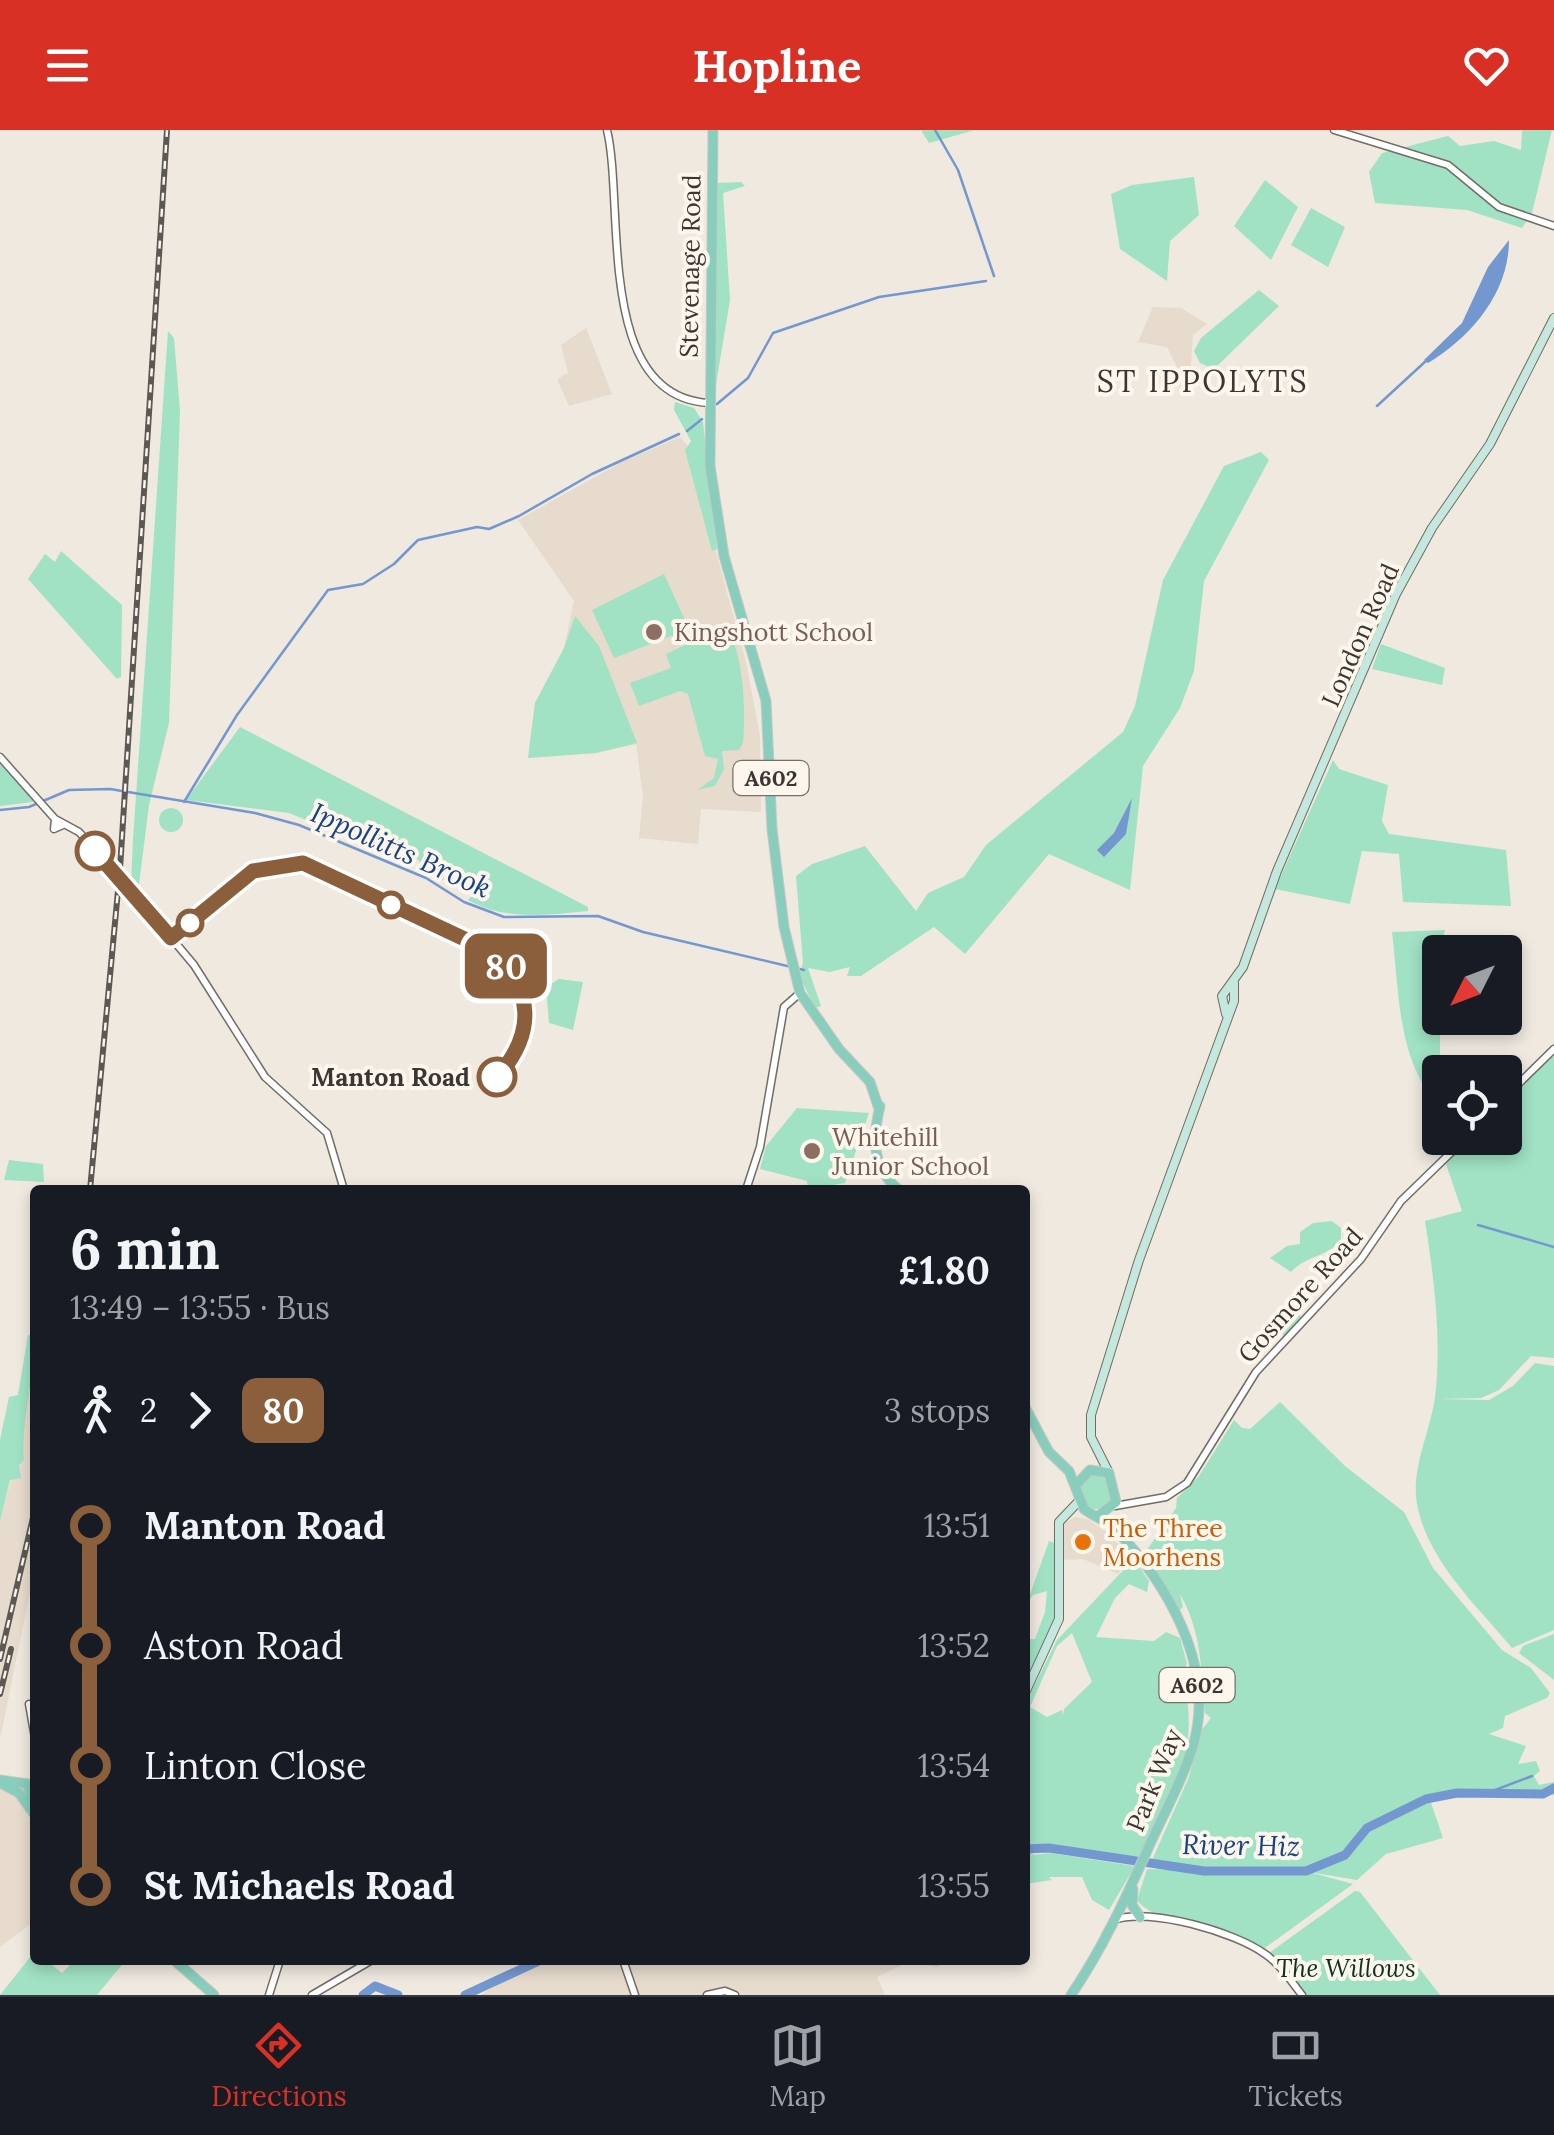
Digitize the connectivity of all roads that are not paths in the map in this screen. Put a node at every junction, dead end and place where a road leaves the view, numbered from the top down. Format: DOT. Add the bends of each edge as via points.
graph roads {
  1 [pos="608,130"];
  2 [pos="713,130"];
  3 [pos="1334,130"];
  4 [pos="1554,226"];
  5 [pos="1554,318"];
  6 [pos="708,403"];
  7 [pos="0,757"];
  8 [pos="800,993"];
  9 [pos="1554,1048"];
  10 [pos="1522,1080"];
  11 [pos="1448,1155"];
  12 [pos="343,1185"];
  13 [pos="748,1185"];
  14 [pos="894,1185"];
  15 [pos="1030,1416"];
  16 [pos="1096,1453"];
  17 [pos="1069,1471"];
  18 [pos="1086,1472"];
  19 [pos="1109,1473"];
  20 [pos="1076,1485"];
  21 [pos="1116,1492"];
  22 [pos="1128,1501"];
  23 [pos="1081,1505"];
  24 [pos="1113,1509"];
  25 [pos="1098,1516"];
  26 [pos="1112,1525"];
  27 [pos="1030,1683"];
  28 [pos="29,1704"];
  29 [pos="30,1710"];
  30 [pos="0,1782"];
  31 [pos="28,1787"];
  32 [pos="1136,1874"];
  33 [pos="1121,1905"];
  34 [pos="1137,1917"];
  35 [pos="1114,1920"];
  36 [pos="180,1965"];
  37 [pos="278,1965"];
  38 [pos="363,1965"];
  39 [pos="626,1965"];
  40 [pos="733,1993"];
  41 [pos="214,1995"];
  42 [pos="269,1995"];
  43 [pos="312,1995"];
  44 [pos="635,1995"];
  45 [pos="707,1995"];
  46 [pos="1071,1995"];
  47 [pos="1302,1995"];
  1 -- 6 [label="street, Stevenage Road" via="617,268 630,329 664,388"];
  2 -- 6 [label="main road, Stevenage Road / A602"];
  3 -- 4 [label="street" via="1448,165 1499,207"];
  5 -- 16 [label="main road, London Road" via="1490,444 1396,594 1277,870 1090,1416"];
  6 -- 8 [label="main road, Stevenage Road / A602" via="720,540 766,701 772,829"];
  7 -- 12 [label="street" via="54,819 83,836 194,965 265,1077 327,1132"];
  8 -- 13 [label="street" via="784,1006"];
  8 -- 14 [label="main road, Stevenage Road / A602" via="879,1090 876,1160"];
  9 -- 10 [label="street"];
  11 -- 22 [label="street, Gosmore Road" via="1256,1372 1187,1484 1166,1497"];
  15 -- 17 [label="main road"];
  16 -- 18 [label="main road, London Road"];
  16 -- 19 [label="main road"];
  17 -- 18 [label="main road"];
  17 -- 20 [label="main road"];
  18 -- 19 [label="main road"];
  18 -- 20 [label="main road"];
  19 -- 21 [label="main road"];
  20 -- 23 [label="main road"];
  21 -- 22 [label="street"];
  21 -- 24 [label="main road"];
  22 -- 24 [label="street, Gosmore Road"];
  23 -- 25 [label="main road"];
  23 -- 27 [label="main road" via="1059,1526 1056,1630"];
  24 -- 25 [label="main road"];
  24 -- 26 [label="main road"];
  25 -- 26 [label="main road, Park Way / A602"];
  26 -- 32 [label="main road, Park Way / A602" via="1174,1612 1196,1670 1195,1738"];
  28 -- 29 [label="street"];
  30 -- 31 [label="main road"];
  32 -- 33 [label="main road, Park Way"];
  32 -- 34 [label="main road" via="1131,1899"];
  33 -- 34 [label="street"];
  33 -- 35 [label="main road, Park Way"];
  34 -- 35 [label="street"];
  34 -- 47 [label="street" via="1212,1930 1264,1953"];
  35 -- 46 [label="main road, Park Way"];
  36 -- 41 [label="main road"];
  37 -- 42 [label="street"];
  38 -- 43 [label="street"];
  39 -- 44 [label="street"];
  40 -- 45 [label="street"];
}
